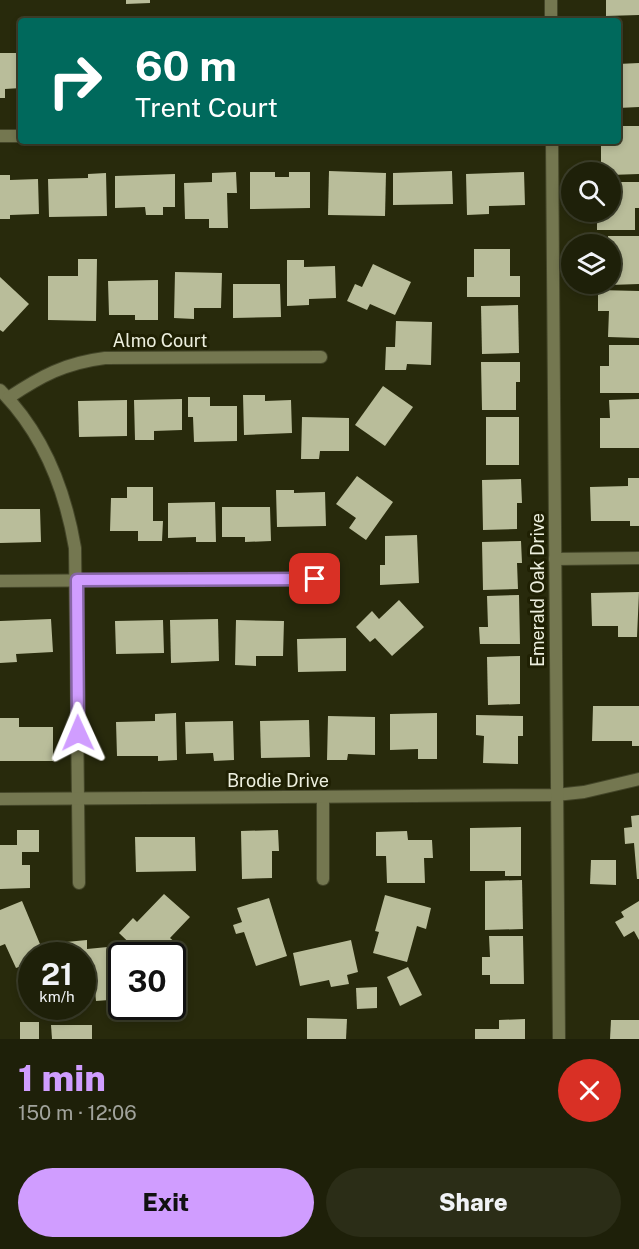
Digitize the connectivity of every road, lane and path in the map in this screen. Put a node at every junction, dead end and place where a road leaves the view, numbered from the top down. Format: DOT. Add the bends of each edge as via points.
graph roads {
  1 [pos="551,0"];
  2 [pos="551,18"];
  3 [pos="0,136"];
  4 [pos="18,136"];
  5 [pos="552,144"];
  6 [pos="321,357"];
  7 [pos="4,394"];
  8 [pos="639,558"];
  9 [pos="555,559"];
  10 [pos="315,579"];
  11 [pos="77,580"];
  12 [pos="0,581"];
  13 [pos="639,779"];
  14 [pos="556,795"];
  15 [pos="323,797"];
  16 [pos="0,799"];
  17 [pos="79,799"];
  18 [pos="323,879"];
  19 [pos="80,883"];
  20 [pos="559,1039"];
  1 -- 2 [label="street"];
  3 -- 4 [label="street"];
  5 -- 9 [label="street, Emerald Oak Drive"];
  6 -- 7 [label="street, Almo Court" via="105,358 62,367"];
  7 -- 11 [label="street" via="35,434 61,488 75,548"];
  8 -- 9 [label="street"];
  9 -- 14 [label="street, Emerald Oak Drive"];
  10 -- 11 [label="street"];
  11 -- 12 [label="street"];
  11 -- 17 [label="street"];
  13 -- 14 [label="street, Brodie Drive"];
  14 -- 15 [label="street, Brodie Drive"];
  14 -- 20 [label="street, Emerald Oak Drive"];
  15 -- 17 [label="street, Brodie Drive"];
  15 -- 18 [label="street"];
  16 -- 17 [label="street, Brodie Drive"];
  17 -- 19 [label="street"];
}
